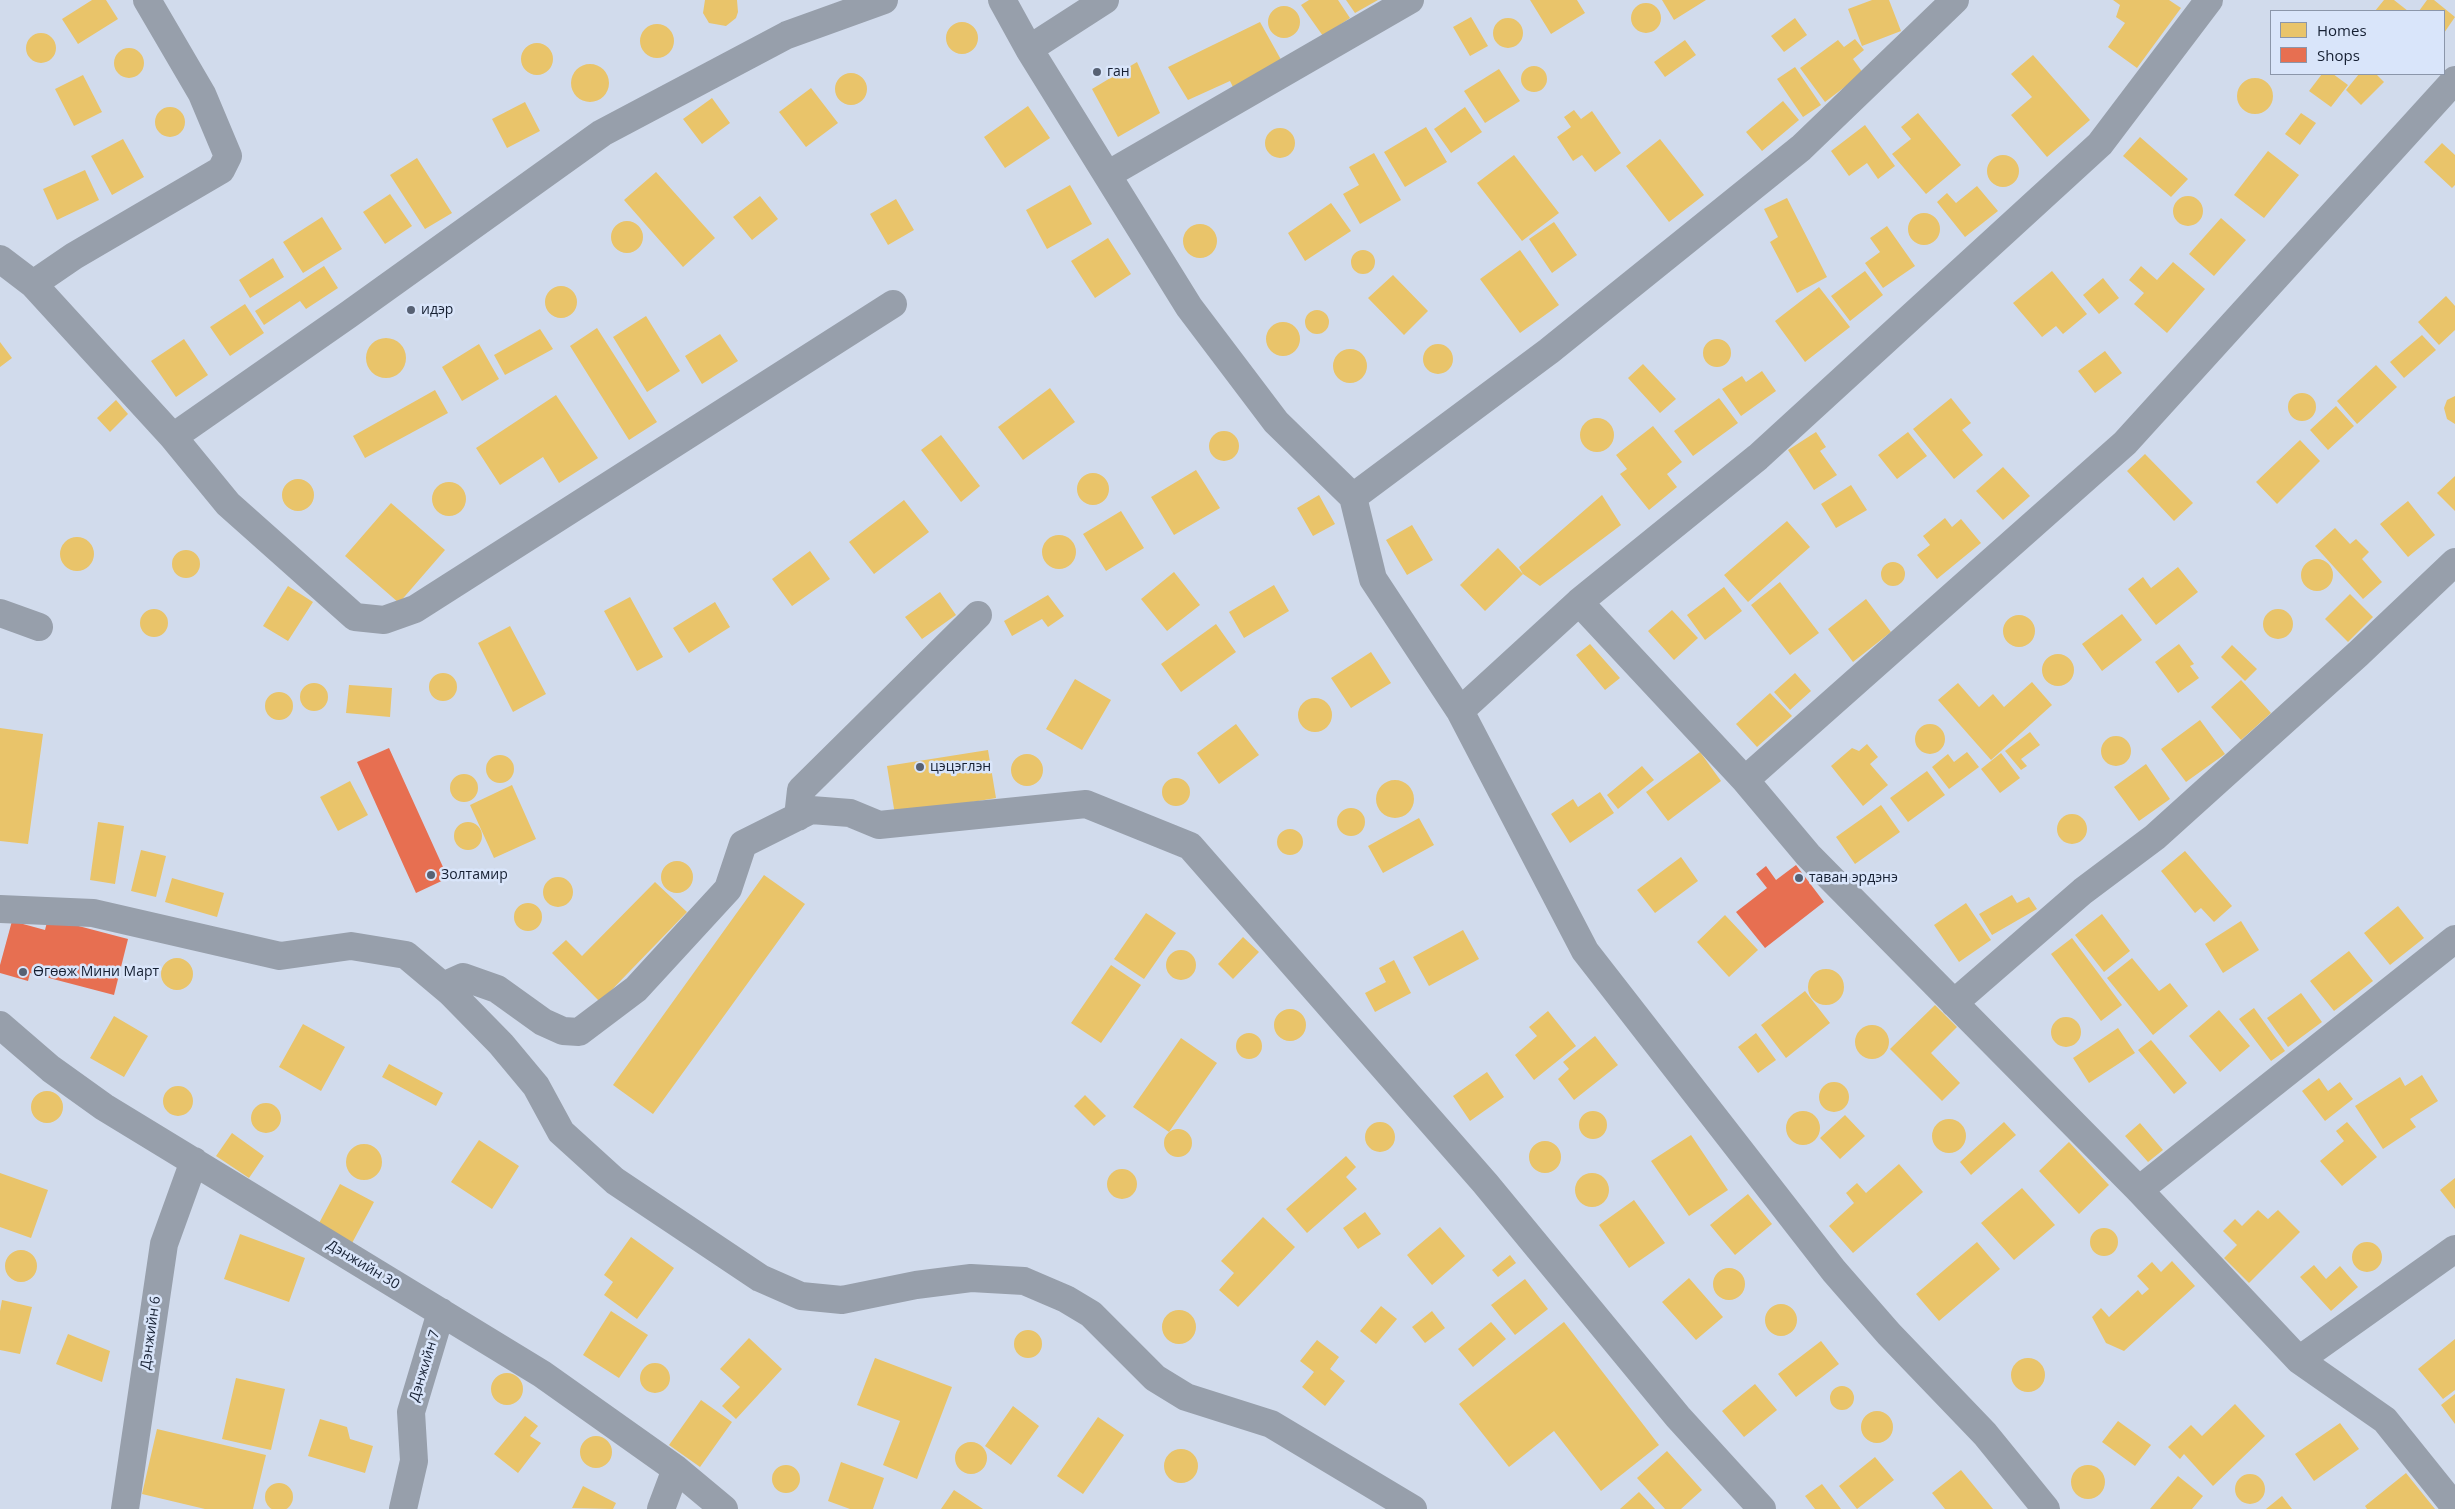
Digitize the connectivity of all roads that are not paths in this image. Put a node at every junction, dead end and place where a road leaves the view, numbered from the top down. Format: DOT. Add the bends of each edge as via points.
graph roads {
  1 [pos="147,0"];
  2 [pos="884,0"];
  3 [pos="1002,0"];
  4 [pos="1105,0"];
  5 [pos="1410,0"];
  6 [pos="1955,0"];
  7 [pos="2209,0"];
  8 [pos="1029,49"];
  9 [pos="2455,80"];
  10 [pos="1107,175"];
  11 [pos="0,259"];
  12 [pos="33,284"];
  13 [pos="893,304"];
  14 [pos="173,437"];
  15 [pos="1353,497"];
  16 [pos="2455,562"];
  17 [pos="1579,602"];
  18 [pos="0,613"];
  19 [pos="978,615"];
  20 [pos="39,627"];
  21 [pos="1460,711"];
  22 [pos="1745,780"];
  23 [pos="798,816"];
  24 [pos="0,909"];
  25 [pos="2455,939"];
  26 [pos="443,986"];
  27 [pos="1954,1003"];
  28 [pos="0,1025"];
  29 [pos="194,1161"];
  30 [pos="2139,1190"];
  31 [pos="2455,1249"];
  32 [pos="441,1312"];
  33 [pos="2299,1360"];
  34 [pos="676,1469"];
  35 [pos="2455,1507"];
  36 [pos="125,1509"];
  37 [pos="403,1509"];
  38 [pos="661,1509"];
  39 [pos="724,1509"];
  40 [pos="1413,1509"];
  41 [pos="1762,1509"];
  42 [pos="2046,1509"];
  1 -- 12 [label="street" via="202,94 228,156 221,170 74,256"];
  2 -- 14 [label="street" via="786,35 602,133"];
  3 -- 8 [label="street"];
  4 -- 8 [label="street"];
  5 -- 10 [label="street"];
  6 -- 15 [label="street" via="1802,148 1549,351"];
  7 -- 17 [label="street" via="2100,144 1758,457"];
  8 -- 10 [label="street"];
  9 -- 22 [label="street" via="2125,443"];
  10 -- 15 [label="street" via="1189,307 1270,414"];
  11 -- 12 [label="street"];
  12 -- 14 [label="street"];
  13 -- 14 [label="street" via="415,609 384,620 355,617 228,504"];
  15 -- 21 [label="street" via="1373,579"];
  16 -- 27 [label="street" via="2155,837 2083,891"];
  17 -- 21 [label="street"];
  17 -- 22 [label="street"];
  18 -- 20 [label="street"];
  19 -- 23 [label="street" via="800,790"];
  21 -- 42 [label="street" via="1585,951 1834,1271 1984,1434"];
  22 -- 27 [label="street" via="1808,856"];
  23 -- 26 [label="street" via="743,844 728,889 636,989 579,1032 563,1031 543,1022 497,989 463,977"];
  23 -- 41 [label="street" via="811,810 850,813 879,825 1086,804 1190,846 1485,1183 1678,1417"];
  24 -- 26 [label="street" via="93,913 280,956 350,946 406,955"];
  25 -- 30 [label="street"];
  26 -- 40 [label="street" via="501,1044 536,1086 561,1132 615,1181 760,1278 802,1296 842,1300 971,1278 1024,1281 1091,1314 1155,1378 1186,1397 1271,1424"];
  27 -- 30 [label="street"];
  28 -- 29 [label="street, Дэнжийн 30" via="51,1069 104,1107"];
  29 -- 32 [label="street, Дэнжийн 30"];
  29 -- 36 [label="street, Дэнжийн 6" via="164,1244"];
  30 -- 33 [label="street"];
  31 -- 33 [label="street"];
  32 -- 34 [label="street, Дэнжийн 30" via="542,1374"];
  32 -- 37 [label="street, Дэнжийн 7" via="411,1412 414,1461"];
  33 -- 35 [label="street" via="2385,1420"];
  34 -- 38 [label="street"];
  34 -- 39 [label="street, Дэнжийн 30"];
}
